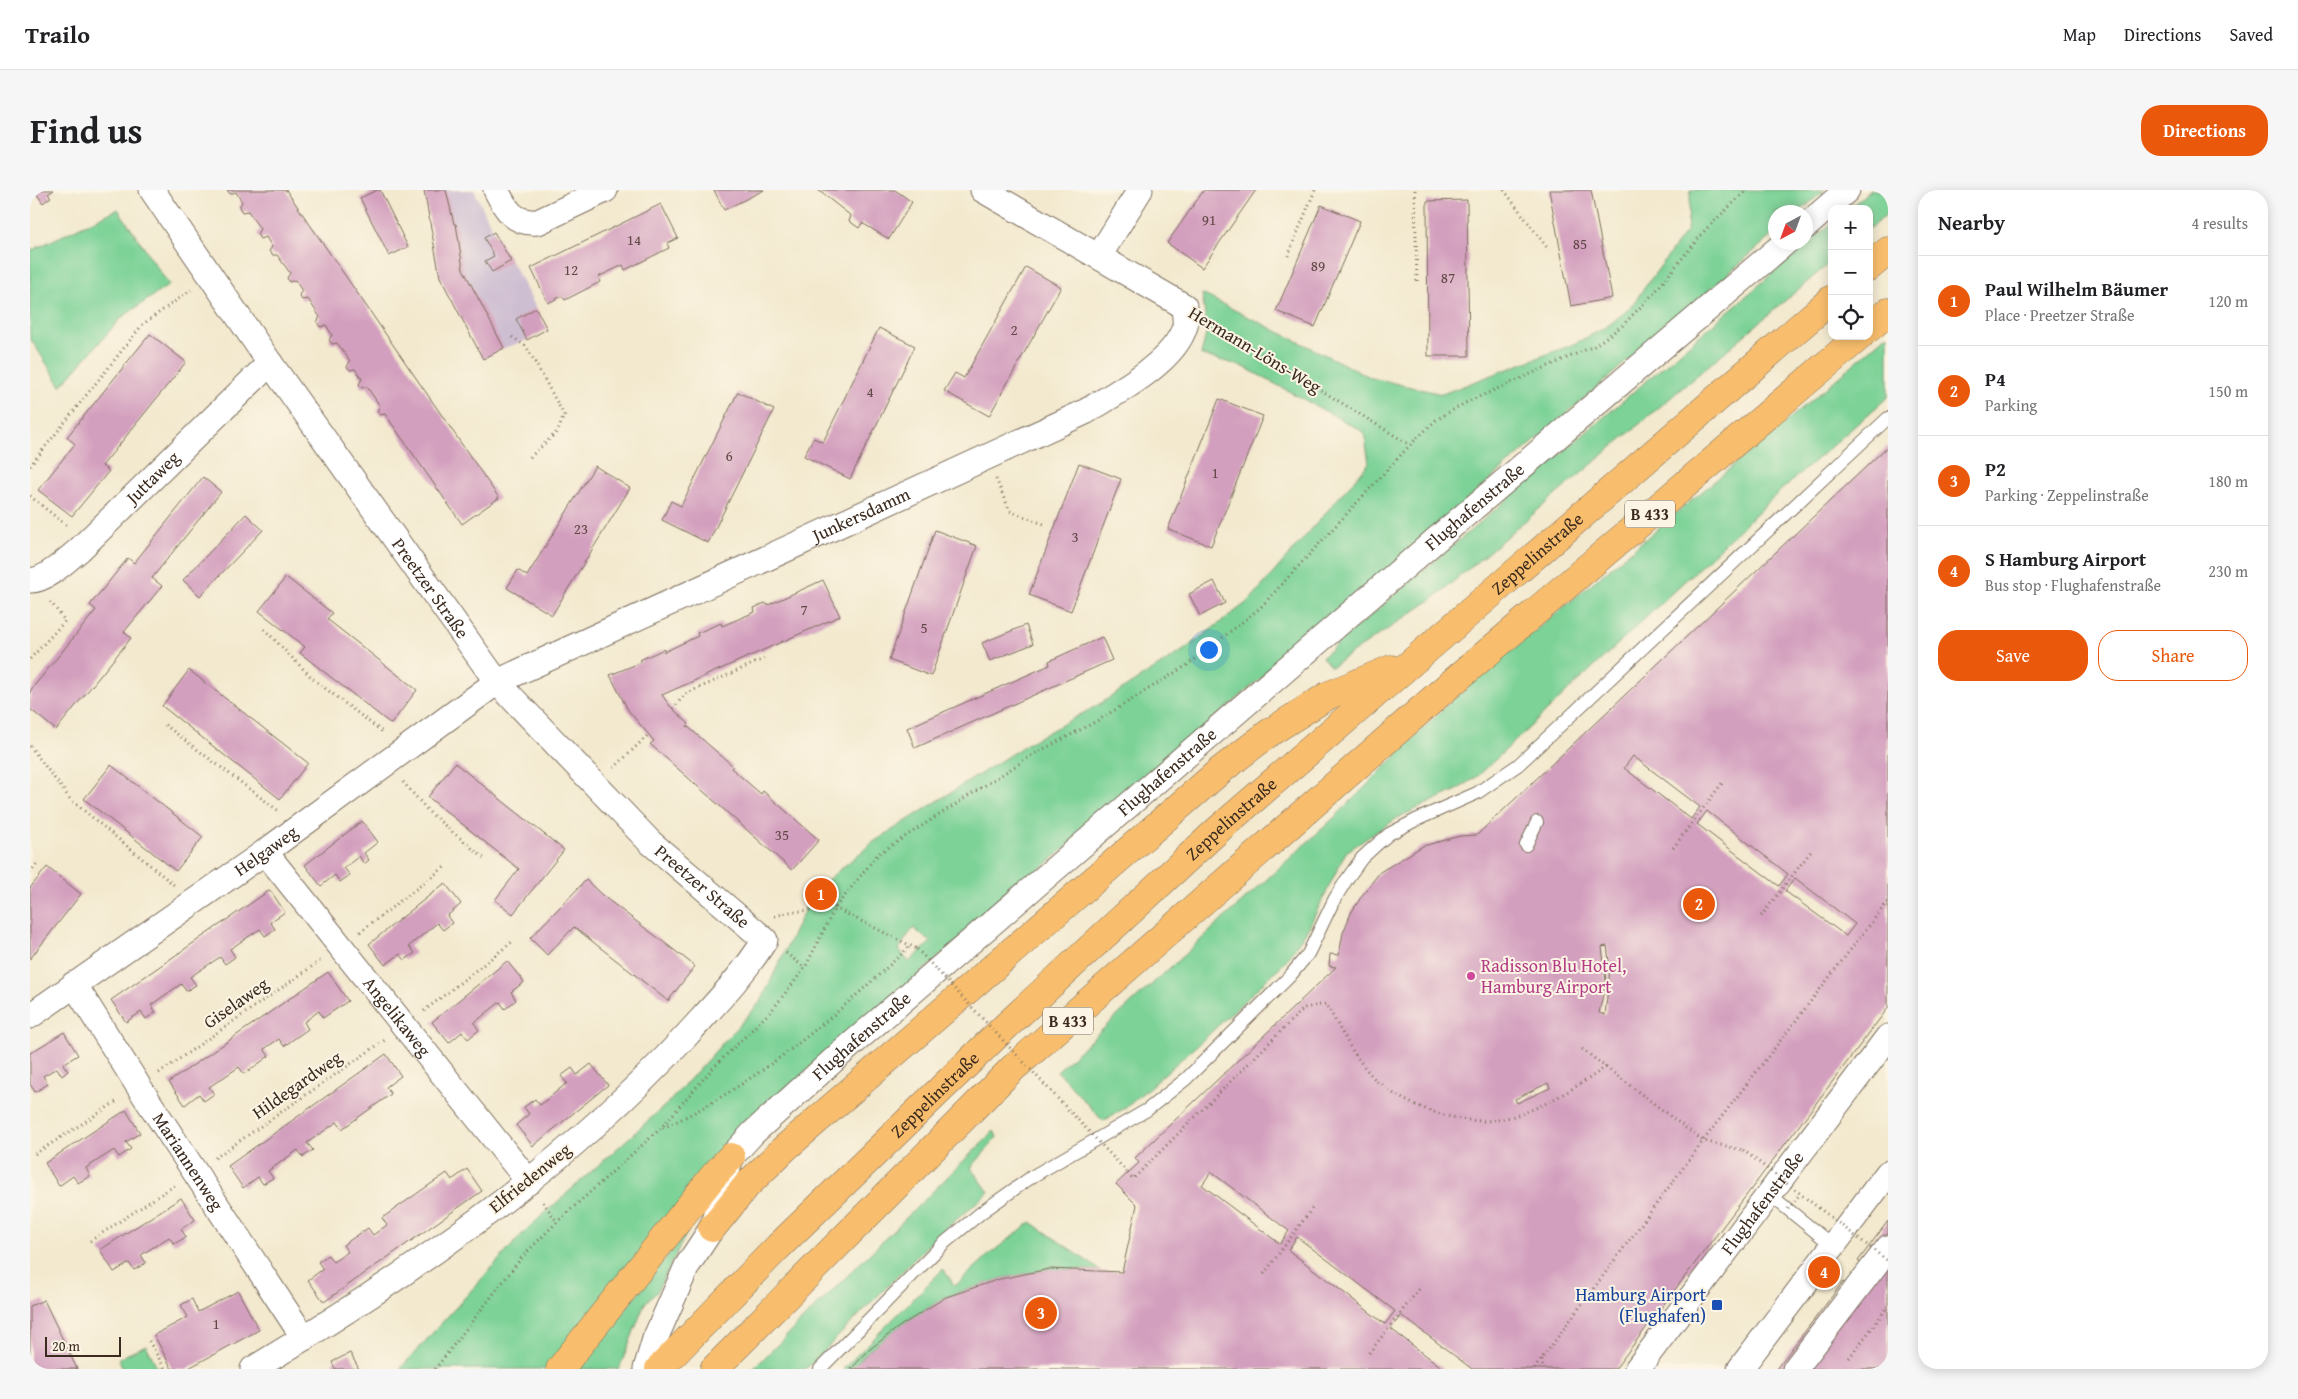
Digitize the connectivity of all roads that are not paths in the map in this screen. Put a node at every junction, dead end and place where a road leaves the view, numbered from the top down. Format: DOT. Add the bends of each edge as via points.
graph roads {
  1 [pos="152,190"];
  2 [pos="496,190"];
  3 [pos="606,190"];
  4 [pos="983,190"];
  5 [pos="1140,190"];
  6 [pos="1847,190"];
  7 [pos="1813,220"];
  8 [pos="1777,250"];
  9 [pos="1888,251"];
  10 [pos="1098,256"];
  11 [pos="1873,264"];
  12 [pos="1828,302"];
  13 [pos="1184,306"];
  14 [pos="1888,312"];
  15 [pos="1873,325"];
  16 [pos="1855,340"];
  17 [pos="270,363"];
  18 [pos="1888,418"];
  19 [pos="32,581"];
  20 [pos="1413,660"];
  21 [pos="497,682"];
  22 [pos="1537,822"];
  23 [pos="1526,844"];
  24 [pos="265,852"];
  25 [pos="765,940"];
  26 [pos="74,984"];
  27 [pos="30,1016"];
  28 [pos="1888,1037"];
  29 [pos="731,1157"];
  30 [pos="1888,1173"];
  31 [pos="529,1182"];
  32 [pos="1769,1194"];
  33 [pos="712,1228"];
  34 [pos="1836,1235"];
  35 [pos="1886,1255"];
  36 [pos="304,1338"];
  37 [pos="253,1369"];
  38 [pos="560,1369"];
  39 [pos="646,1369"];
  40 [pos="660,1369"];
  41 [pos="714,1369"];
  42 [pos="820,1369"];
  43 [pos="1637,1369"];
  44 [pos="1740,1369"];
  45 [pos="1795,1369"];
  1 -- 17 [label="street, Preetzer Straße"];
  2 -- 3 [label="street" via="509,212 527,223 538,222"];
  4 -- 10 [label="street, Hermann-Löns-Weg"];
  5 -- 10 [label="street"];
  6 -- 7 [label="street"];
  8 -- 29 [label="street, Flughafenstraße" via="838,1056"];
  9 -- 11 [label="highway"];
  10 -- 13 [label="street, Hermann-Löns-Weg"];
  12 -- 20 [label="highway, Zeppelinstraße / B 433"];
  13 -- 21 [label="street, Junkersdamm" via="1185,325 1178,341 1151,370 1086,412"];
  14 -- 15 [label="highway"];
  16 -- 41 [label="highway, Zeppelinstraße / B 433" via="1440,693 1012,1069"];
  17 -- 19 [label="street, Juttaweg" via="87,542 56,569"];
  17 -- 21 [label="street, Preetzer Straße"];
  18 -- 42 [label="lane" via="1518,765 1477,793 1389,834 1362,858 1347,879 1308,954 1186,1079 1147,1110 1033,1176 982,1212 943,1244"];
  20 -- 33 [label="highway" via="1329,695 1269,733 1221,770 779,1153 747,1185"];
  20 -- 40 [label="highway, Zeppelinstraße / B 433" via="1219,829 1004,1028 778,1247"];
  21 -- 24 [label="street, Helgaweg"];
  21 -- 25 [label="street, Preetzer Straße" via="650,842"];
  22 -- 23 [label="lane"];
  24 -- 26 [label="street, Helgaweg"];
  24 -- 31 [label="street, Angelikaweg"];
  25 -- 31 [label="street, Elfriedenweg" via="746,970 646,1079"];
  26 -- 27 [label="street, Helgaweg"];
  26 -- 36 [label="street, Mariannenweg" via="138,1088"];
  28 -- 32 [label="street, Flughafenstraße"];
  29 -- 33 [label="street, Flughafenstraße"];
  29 -- 38 [label="highway"];
  30 -- 34 [label="street"];
  31 -- 36 [label="street, Elfriedenweg" via="420,1261"];
  32 -- 34 [label="lane"];
  32 -- 43 [label="street, Flughafenstraße"];
  33 -- 39 [label="street, Flughafenstraße" via="687,1266 655,1339"];
  34 -- 44 [label="street"];
  35 -- 45 [label="street"];
  36 -- 37 [label="street, Elfriedenweg"];
}
